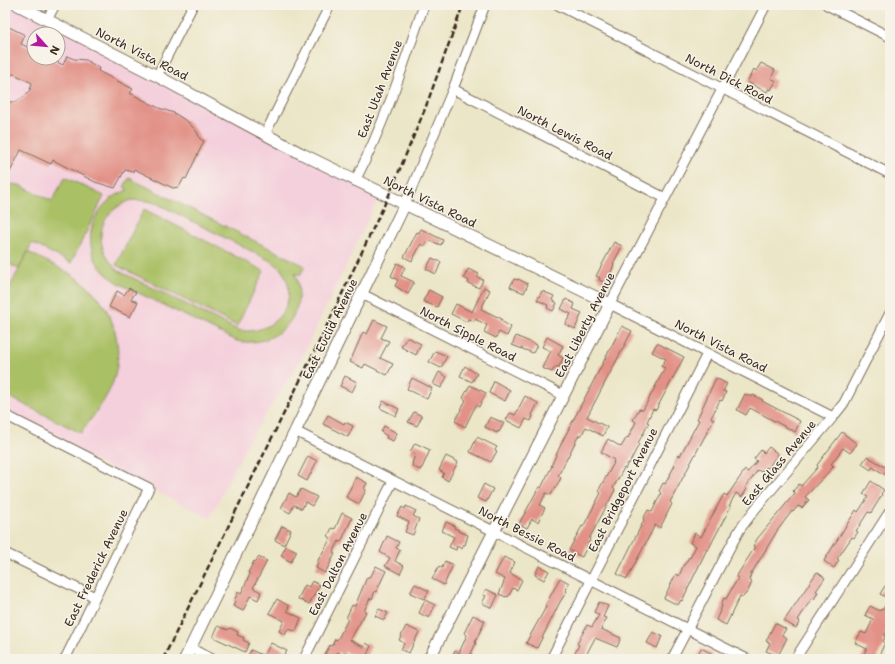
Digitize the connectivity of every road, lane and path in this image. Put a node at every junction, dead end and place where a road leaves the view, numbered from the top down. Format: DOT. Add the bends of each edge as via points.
graph roads {
  1 [pos="18,5"];
  2 [pos="55,5"];
  3 [pos="193,5"];
  4 [pos="330,5"];
  5 [pos="424,5"];
  6 [pos="485,5"];
  7 [pos="558,5"];
  8 [pos="766,5"];
  9 [pos="827,5"];
  10 [pos="47,20"];
  11 [pos="890,37"];
  12 [pos="157,76"];
  13 [pos="453,89"];
  14 [pos="723,90"];
  15 [pos="265,134"];
  16 [pos="890,174"];
  17 [pos="355,181"];
  18 [pos="665,198"];
  19 [pos="405,204"];
  20 [pos="362,294"];
  21 [pos="610,304"];
  22 [pos="890,313"];
  23 [pos="707,354"];
  24 [pos="563,395"];
  25 [pos="5,415"];
  26 [pos="833,417"];
  27 [pos="295,431"];
  28 [pos="393,481"];
  29 [pos="890,512"];
  30 [pos="494,531"];
  31 [pos="5,553"];
  32 [pos="590,580"];
  33 [pos="95,597"];
  34 [pos="687,628"];
  35 [pos="190,648"];
  36 [pos="65,659"];
  37 [pos="185,659"];
  38 [pos="212,659"];
  39 [pos="304,659"];
  40 [pos="429,659"];
  41 [pos="551,659"];
  42 [pos="672,659"];
  43 [pos="747,659"];
  44 [pos="795,659"];
  1 -- 10 [label="street, North Vista Road"];
  2 -- 10 [label="street"];
  3 -- 12 [label="street"];
  4 -- 15 [label="street"];
  5 -- 17 [label="street, East Utah Avenue" via="376,135"];
  6 -- 13 [label="street, East Euclid Avenue"];
  7 -- 14 [label="street, North Dick Road"];
  8 -- 14 [label="street, East Liberty Avenue"];
  9 -- 11 [label="street"];
  10 -- 12 [label="street, North Vista Road"];
  12 -- 15 [label="street, North Vista Road"];
  13 -- 18 [label="street, North Lewis Road"];
  13 -- 19 [label="street, East Euclid Avenue"];
  14 -- 16 [label="street, North Dick Road"];
  14 -- 18 [label="street, East Liberty Avenue"];
  15 -- 17 [label="street, North Vista Road"];
  17 -- 19 [label="street, North Vista Road"];
  18 -- 21 [label="street, East Liberty Avenue"];
  19 -- 20 [label="street, East Euclid Avenue"];
  19 -- 21 [label="street, North Vista Road"];
  20 -- 24 [label="street, North Sipple Road"];
  20 -- 27 [label="street, East Euclid Avenue"];
  21 -- 23 [label="street, North Vista Road"];
  21 -- 24 [label="street, East Liberty Avenue"];
  22 -- 26 [label="street, East Glass Avenue" via="844,402"];
  23 -- 26 [label="street, North Vista Road"];
  23 -- 32 [label="street, East Bridgeport Avenue"];
  24 -- 30 [label="street, East Liberty Avenue"];
  25 -- 33 [label="street, East Frederick Avenue" via="149,488"];
  26 -- 34 [label="street, East Glass Avenue" via="740,529"];
  27 -- 28 [label="street, North Bessie Road"];
  27 -- 35 [label="street, East Euclid Avenue"];
  28 -- 30 [label="street, North Bessie Road"];
  28 -- 39 [label="street, East Dalton Avenue"];
  29 -- 44 [label="street"];
  30 -- 32 [label="street, North Bessie Road"];
  30 -- 40 [label="street, East Liberty Avenue"];
  31 -- 33 [label="street"];
  32 -- 34 [label="street, North Bessie Road"];
  32 -- 41 [label="street, East Bridgeport Avenue"];
  33 -- 36 [label="street, East Frederick Avenue"];
  34 -- 42 [label="street, East Glass Avenue"];
  34 -- 43 [label="street, North Bessie Road"];
  35 -- 37 [label="street, East Euclid Avenue"];
  35 -- 38 [label="street"];
}
